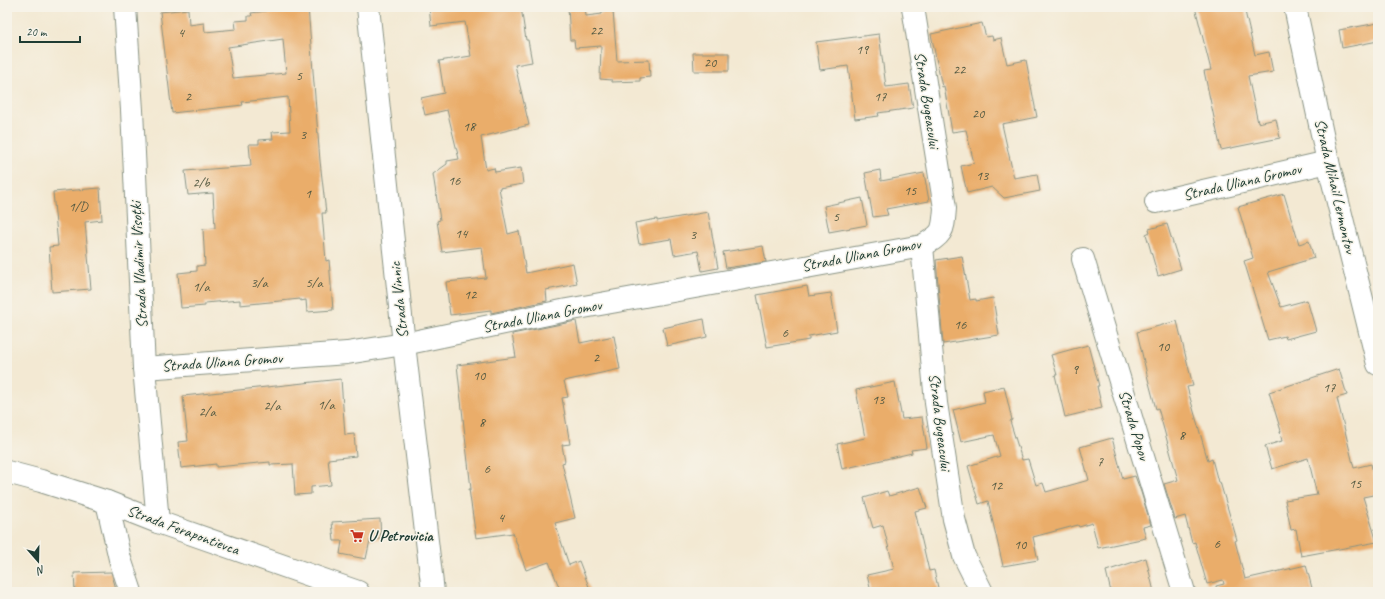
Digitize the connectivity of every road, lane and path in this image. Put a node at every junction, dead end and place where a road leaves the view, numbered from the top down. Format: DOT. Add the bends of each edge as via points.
graph roads {
  1 [pos="125,7"];
  2 [pos="368,7"];
  3 [pos="913,7"];
  4 [pos="1295,7"];
  5 [pos="1328,162"];
  6 [pos="1156,202"];
  7 [pos="929,242"];
  8 [pos="1083,259"];
  9 [pos="404,344"];
  10 [pos="1378,364"];
  11 [pos="144,368"];
  12 [pos="7,472"];
  13 [pos="107,502"];
  14 [pos="158,522"];
  15 [pos="131,592"];
  16 [pos="358,592"];
  17 [pos="433,592"];
  18 [pos="982,592"];
  19 [pos="1184,592"];
  1 -- 11 [label="street, Strada Vladimir Vîsoțki"];
  2 -- 9 [label="street, Strada Vinnic"];
  3 -- 7 [label="street, Strada Bugeacului" via="945,208 944,228"];
  4 -- 5 [label="street, Strada Mihail Lermontov"];
  5 -- 6 [label="street, Strada Uliana Gromov"];
  5 -- 10 [label="street, Strada Mihail Lermontov"];
  7 -- 9 [label="street, Strada Uliana Gromov" via="567,310"];
  7 -- 18 [label="street, Strada Bugeacului" via="936,403 954,519 964,556"];
  8 -- 19 [label="street, Strada Popov"];
  9 -- 11 [label="street, Strada Uliana Gromov" via="347,353"];
  9 -- 17 [label="street, Strada Vinnic"];
  11 -- 14 [label="street, Strada Vladimir Vîsoțki"];
  12 -- 13 [label="street, Strada Ferapontievca"];
  13 -- 14 [label="street, Strada Ferapontievca"];
  13 -- 15 [label="street" via="120,559"];
  14 -- 16 [label="street, Strada Ferapontievca"];
}
